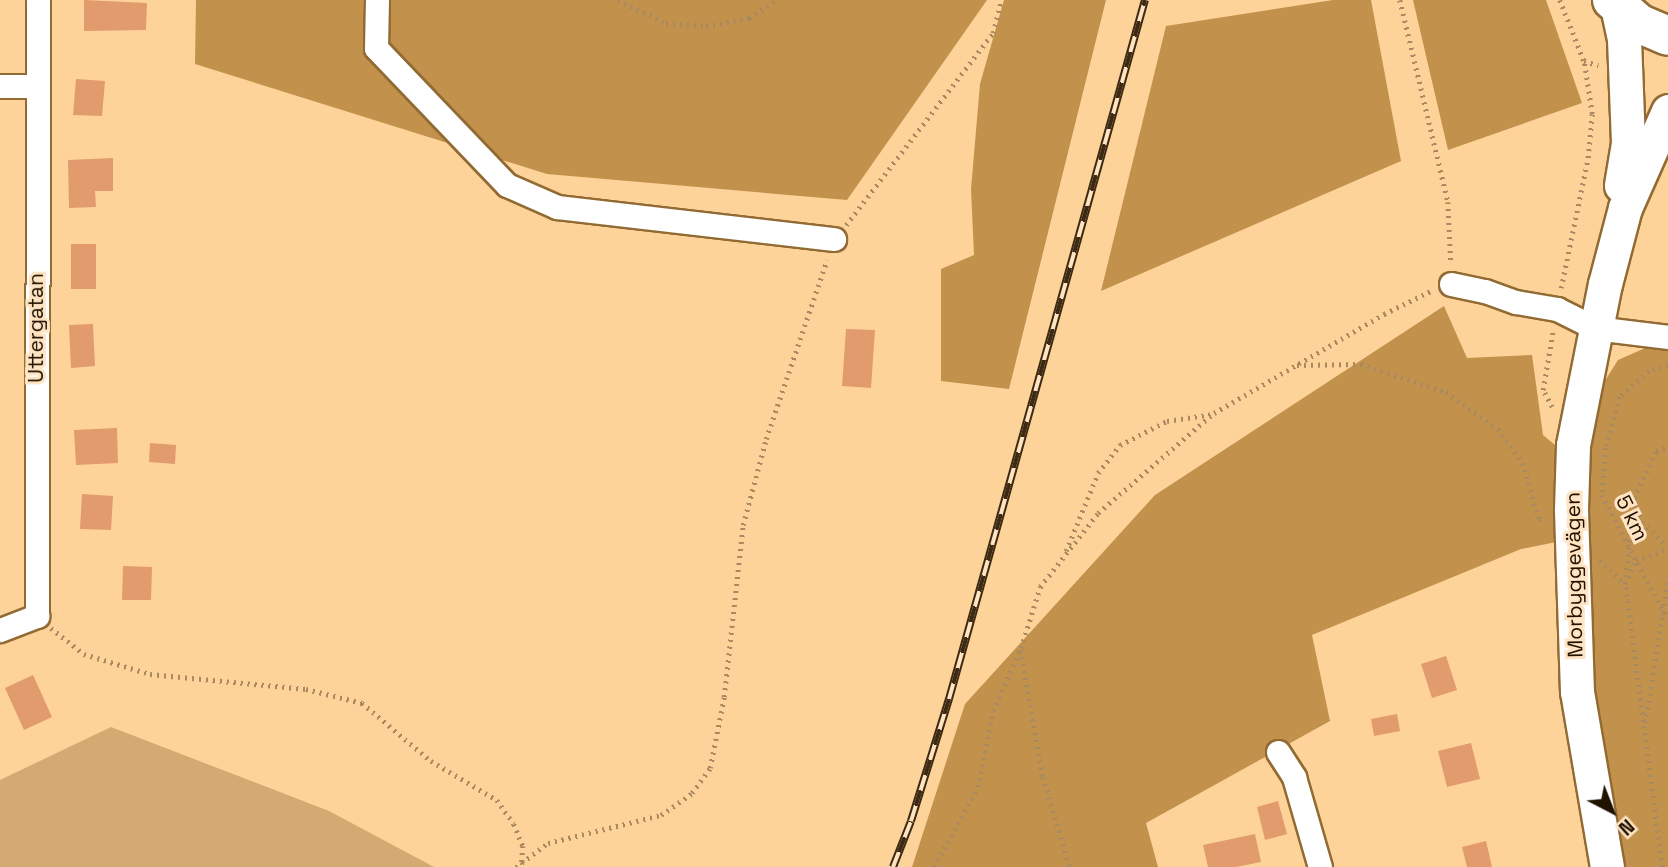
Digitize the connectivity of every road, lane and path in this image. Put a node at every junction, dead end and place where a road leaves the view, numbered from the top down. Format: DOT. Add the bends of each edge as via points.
graph roads {
  1 [pos="377,0"];
  2 [pos="618,0"];
  3 [pos="776,0"];
  4 [pos="1001,0"];
  5 [pos="1400,0"];
  6 [pos="38,1"];
  7 [pos="1615,3"];
  8 [pos="1668,36"];
  9 [pos="1584,61"];
  10 [pos="0,86"];
  11 [pos="38,86"];
  12 [pos="1668,111"];
  13 [pos="834,239"];
  14 [pos="1451,284"];
  15 [pos="1605,284"];
  16 [pos="1557,309"];
  17 [pos="1595,328"];
  18 [pos="1668,337"];
  19 [pos="1296,365"];
  20 [pos="1668,365"];
  21 [pos="1214,413"];
  22 [pos="1573,445"];
  23 [pos="1668,447"];
  24 [pos="1634,498"];
  25 [pos="1572,539"];
  26 [pos="1629,547"];
  27 [pos="1668,547"];
  28 [pos="1063,558"];
  29 [pos="1636,561"];
  30 [pos="1668,578"];
  31 [pos="1625,584"];
  32 [pos="37,616"];
  33 [pos="1666,618"];
  34 [pos="0,629"];
  35 [pos="1021,648"];
  36 [pos="1644,728"];
  37 [pos="1278,752"];
  38 [pos="524,864"];
  39 [pos="516,867"];
  40 [pos="934,867"];
  41 [pos="1070,867"];
  42 [pos="1320,867"];
  43 [pos="1607,867"];
  44 [pos="1662,867"];
  1 -- 13 [label="street" via="376,48 507,185 557,206"];
  2 -- 3 [label="path" via="666,23 706,26 749,18"];
  4 -- 13 [label="path" via="993,33"];
  5 -- 14 [label="path" via="1448,202"];
  6 -- 11 [label="street, Uttergatan"];
  7 -- 8 [label="highway" via="1640,23"];
  7 -- 15 [label="street, Morbyggevägen" via="1624,39 1628,144"];
  9 -- 16 [label="path" via="1592,114 1588,158"];
  10 -- 11 [label="street"];
  11 -- 32 [label="street, Uttergatan"];
  12 -- 15 [label="street, Morbyggevägen" via="1625,208"];
  13 -- 38 [label="path" via="766,439 743,525 724,697 710,768 692,793 661,815 548,843"];
  14 -- 16 [label="street"];
  14 -- 19 [label="path" via="1406,303"];
  15 -- 17 [label="street, Morbyggevägen"];
  16 -- 17 [label="street"];
  16 -- 22 [label="path" via="1543,390"];
  17 -- 18 [label="street"];
  17 -- 22 [label="street, Morbyggevägen"];
  19 -- 21 [label="path"];
  19 -- 25 [label="path" via="1361,363 1446,392 1498,429 1523,463 1539,519"];
  20 -- 26 [label="path, 5 km" via="1649,371 1620,397 1606,449 1602,495"];
  21 -- 28 [label="path" via="1098,513"];
  21 -- 28 [label="path" via="1167,421 1119,445 1098,473"];
  22 -- 25 [label="street, Morbyggevägen"];
  23 -- 24 [label="path" via="1656,451"];
  24 -- 26 [label="path"];
  24 -- 27 [label="path" via="1642,522"];
  25 -- 31 [label="path"];
  25 -- 43 [label="street, Morbyggevägen" via="1577,692"];
  26 -- 29 [label="path, 5 km"];
  26 -- 31 [label="path"];
  27 -- 29 [label="path"];
  28 -- 35 [label="path" via="1040,587"];
  29 -- 31 [label="path"];
  29 -- 33 [label="path, 5 km"];
  30 -- 33 [label="path"];
  31 -- 36 [label="path"];
  32 -- 34 [label="street"];
  32 -- 38 [label="path" via="84,654 116,666 150,674 306,689 362,704 431,761 497,800 523,846"];
  33 -- 36 [label="path"];
  35 -- 40 [label="path" via="993,711 978,787"];
  35 -- 41 [label="path" via="1043,777"];
  36 -- 44 [label="path"];
  37 -- 42 [label="street" via="1294,777"];
  38 -- 39 [label="path"];
}
